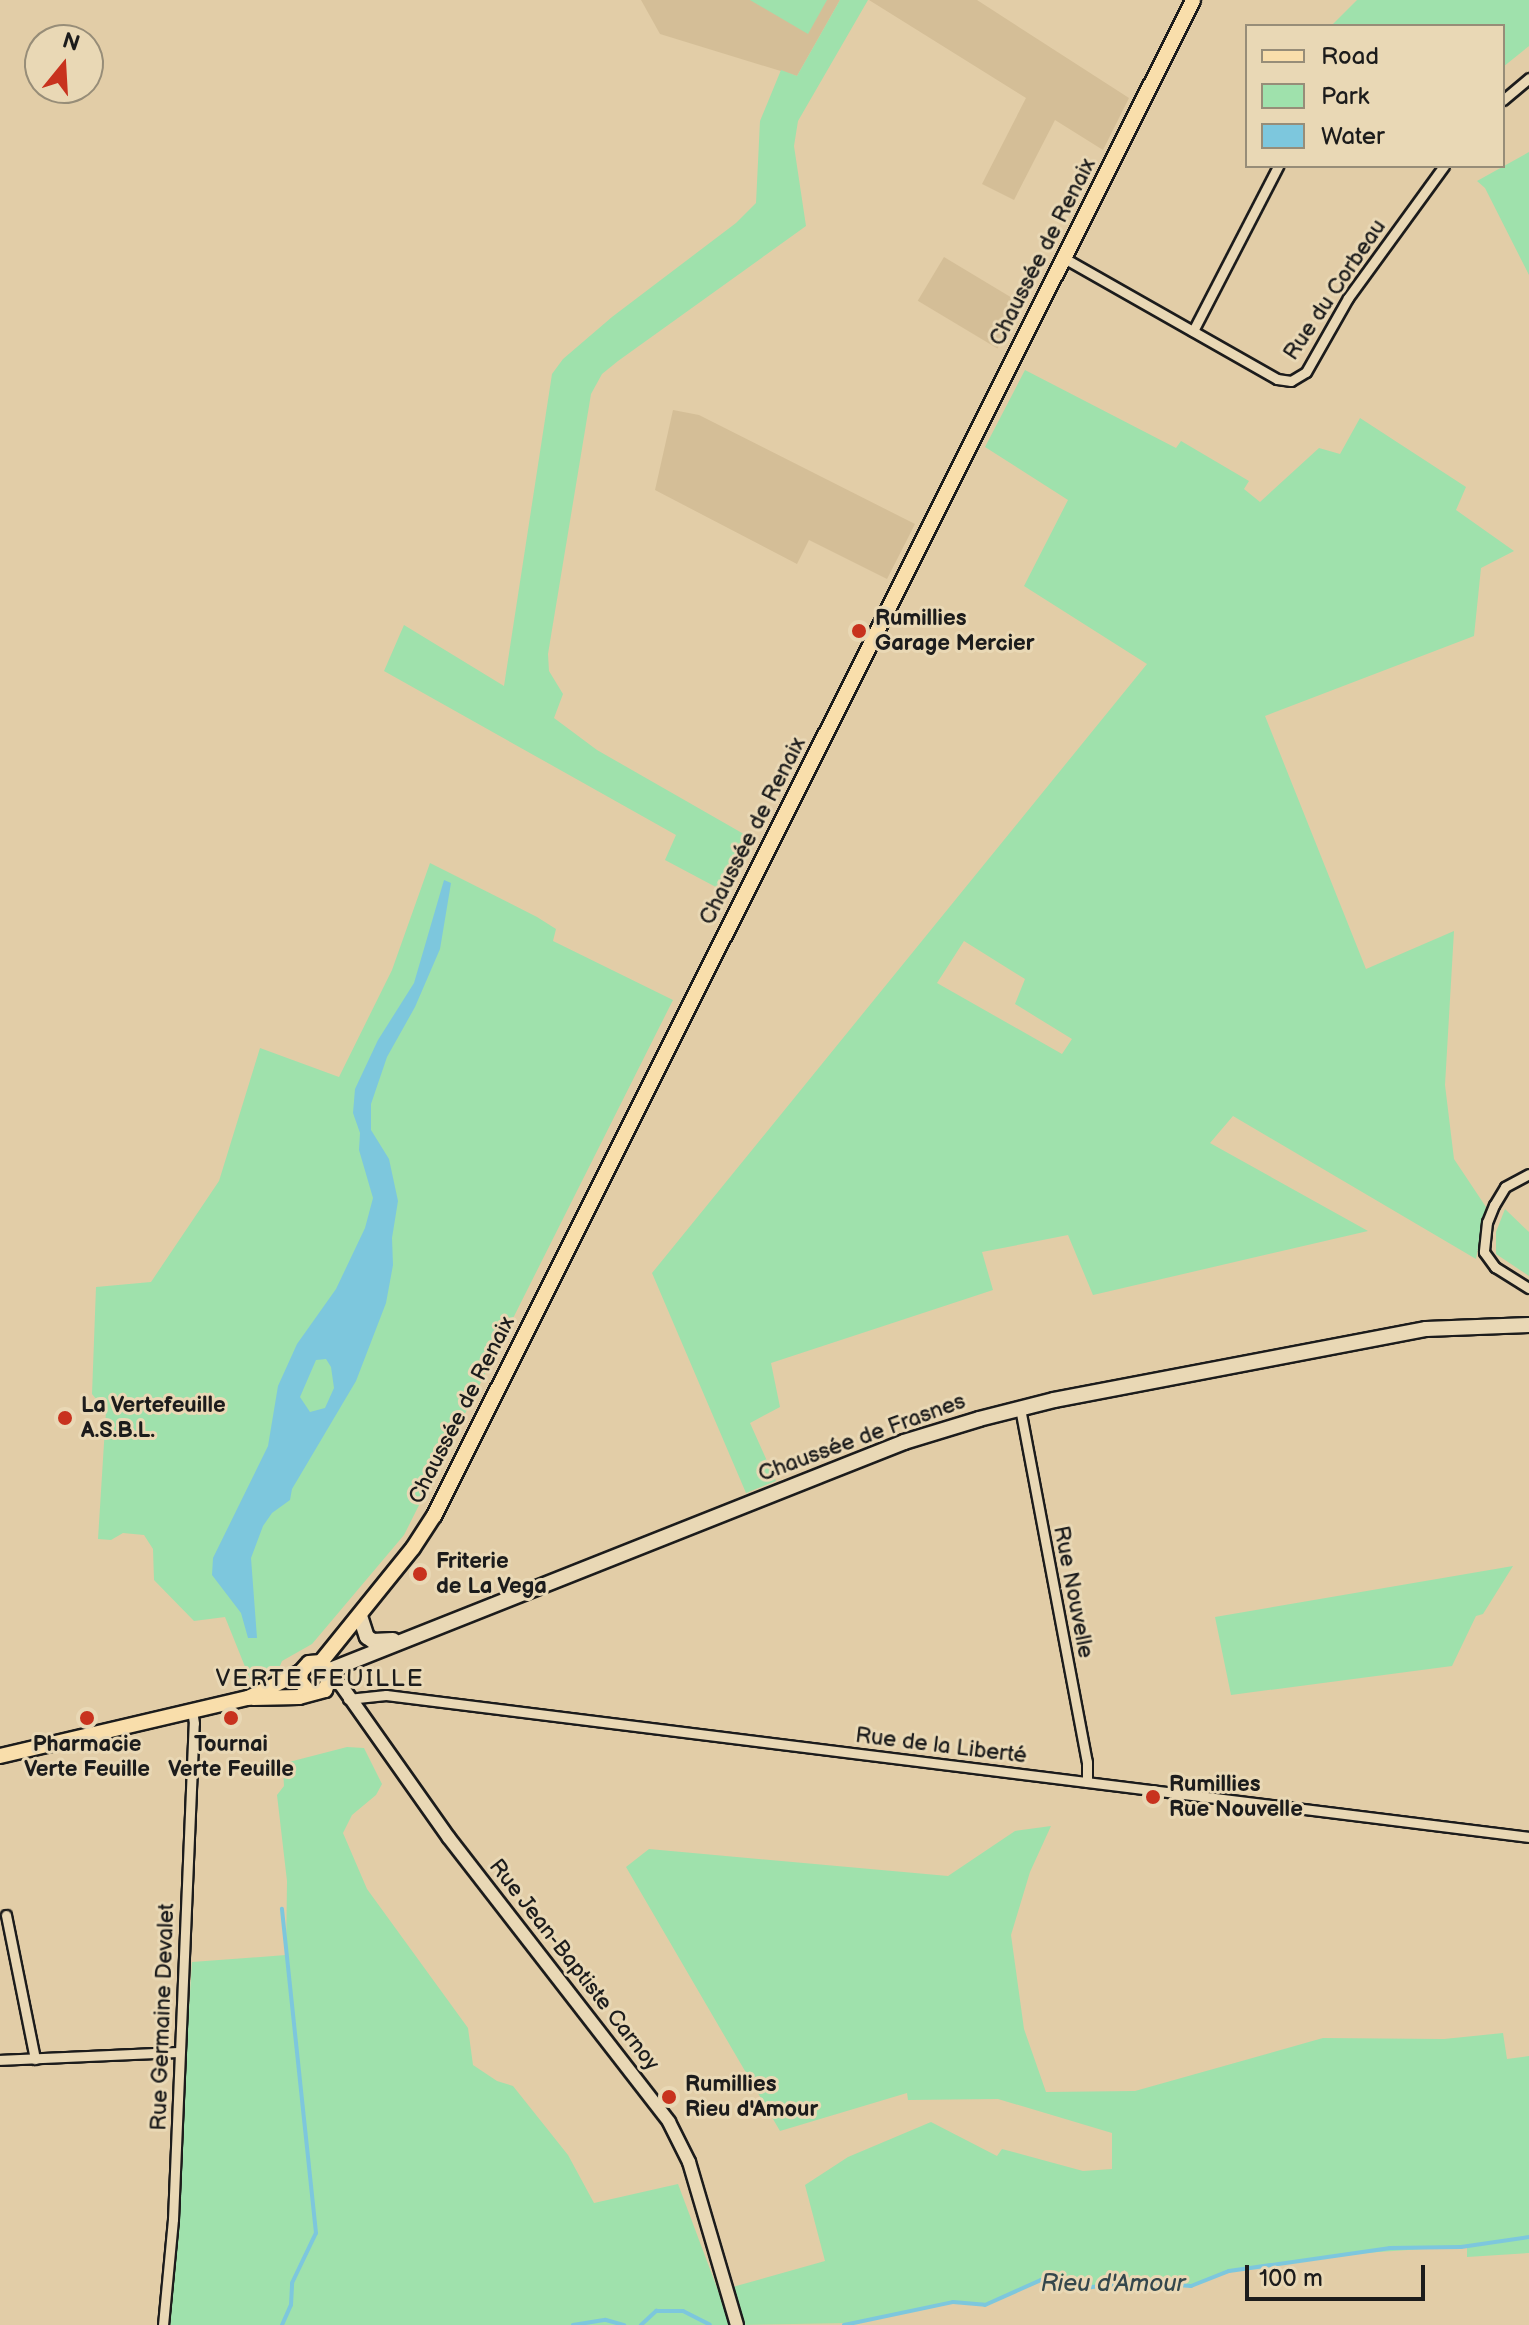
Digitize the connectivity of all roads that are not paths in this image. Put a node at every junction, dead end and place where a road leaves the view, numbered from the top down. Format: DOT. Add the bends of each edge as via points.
graph roads {
  1 [pos="1193,0"];
  2 [pos="1529,78"];
  3 [pos="1505,98"];
  4 [pos="1277,168"];
  5 [pos="1443,168"];
  6 [pos="1064,258"];
  7 [pos="1193,331"];
  8 [pos="1529,1174"];
  9 [pos="1529,1288"];
  10 [pos="1529,1325"];
  11 [pos="1020,1408"];
  12 [pos="360,1616"];
  13 [pos="401,1640"];
  14 [pos="301,1672"];
  15 [pos="323,1679"];
  16 [pos="248,1698"];
  17 [pos="348,1699"];
  18 [pos="192,1711"];
  19 [pos="0,1756"];
  20 [pos="1087,1782"];
  21 [pos="1529,1837"];
  22 [pos="6,1915"];
  23 [pos="5,1933"];
  24 [pos="179,2052"];
  25 [pos="35,2059"];
  26 [pos="0,2060"];
  27 [pos="163,2325"];
  28 [pos="737,2325"];
  1 -- 6 [label="main road, Chaussée de Renaix"];
  2 -- 3 [label="street"];
  4 -- 7 [label="street"];
  5 -- 7 [label="street, Rue du Corbeau" via="1348,298 1306,372 1291,381 1277,379"];
  6 -- 7 [label="street, Rue du Corbeau"];
  6 -- 12 [label="main road, Chaussée de Renaix" via="434,1516"];
  8 -- 9 [label="street" via="1505,1187 1494,1205 1484,1252 1495,1267"];
  10 -- 11 [label="main road, Chaussée de Frasnes" via="1426,1329"];
  11 -- 13 [label="main road, Chaussée de Frasnes" via="926,1434"];
  11 -- 20 [label="street, Rue Nouvelle"];
  12 -- 13 [label="main road" via="364,1633 373,1641"];
  12 -- 15 [label="main road, Chaussée de Renaix"];
  13 -- 15 [label="main road, Chaussée de Frasnes"];
  14 -- 15 [label="main road" via="300,1681"];
  14 -- 15 [label="main road" via="309,1663"];
  14 -- 16 [label="main road"];
  15 -- 16 [label="main road" via="299,1697"];
  15 -- 17 [label="street"];
  16 -- 18 [label="main road"];
  17 -- 20 [label="street, Rue de la Liberté" via="386,1695"];
  17 -- 28 [label="street, Rue Jean-Baptiste Carnoy" via="669,2122 689,2162"];
  18 -- 19 [label="main road"];
  18 -- 24 [label="street, Rue Germaine Devalet"];
  20 -- 21 [label="street, Rue de la Liberté"];
  22 -- 23 [label="street"];
  23 -- 25 [label="street"];
  24 -- 25 [label="street"];
  24 -- 27 [label="street, Rue Germaine Devalet"];
  25 -- 26 [label="street"];
}
